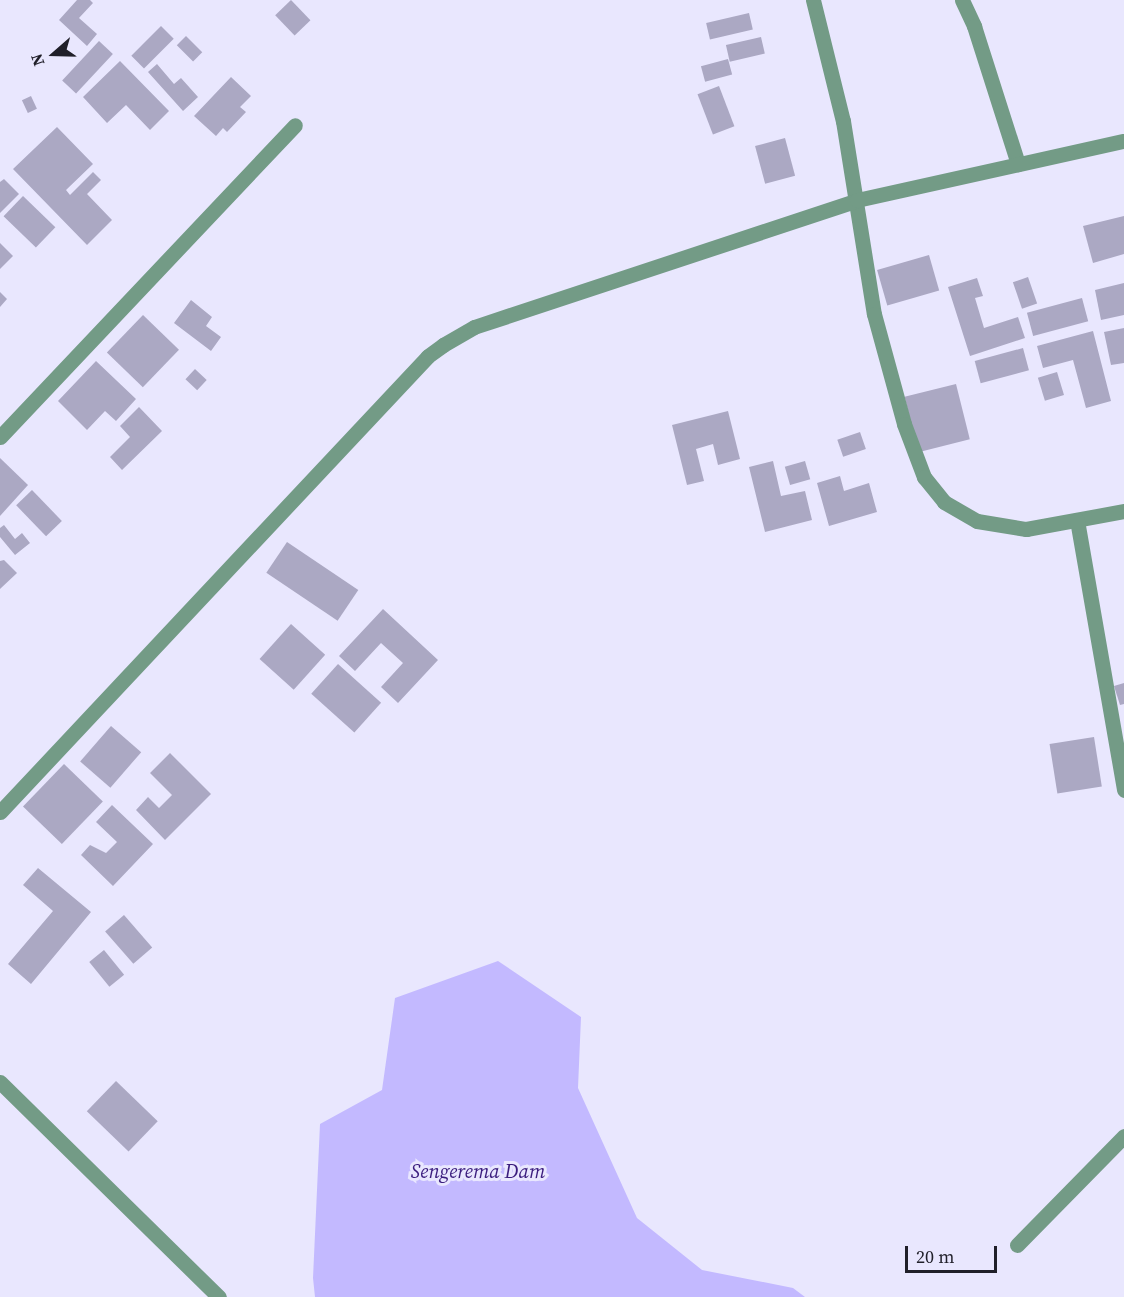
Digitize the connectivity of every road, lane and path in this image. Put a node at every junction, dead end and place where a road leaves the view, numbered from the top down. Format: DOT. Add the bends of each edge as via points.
graph roads {
  1 [pos="813,0"];
  2 [pos="962,0"];
  3 [pos="295,125"];
  4 [pos="1124,141"];
  5 [pos="1018,164"];
  6 [pos="857,200"];
  7 [pos="0,437"];
  8 [pos="1124,511"];
  9 [pos="1077,519"];
  10 [pos="1124,790"];
  11 [pos="0,812"];
  12 [pos="0,1082"];
  13 [pos="1124,1136"];
  14 [pos="1017,1245"];
  15 [pos="219,1297"];
  1 -- 6 [label="street" via="843,122"];
  2 -- 5 [label="street"];
  3 -- 7 [label="street"];
  4 -- 5 [label="street"];
  5 -- 6 [label="street"];
  6 -- 9 [label="street" via="874,314 904,424 924,477 944,502 977,521 1026,529"];
  6 -- 11 [label="street" via="474,327 443,345 428,356"];
  8 -- 9 [label="street"];
  9 -- 10 [label="street"];
  12 -- 15 [label="street"];
  13 -- 14 [label="street"];
}
